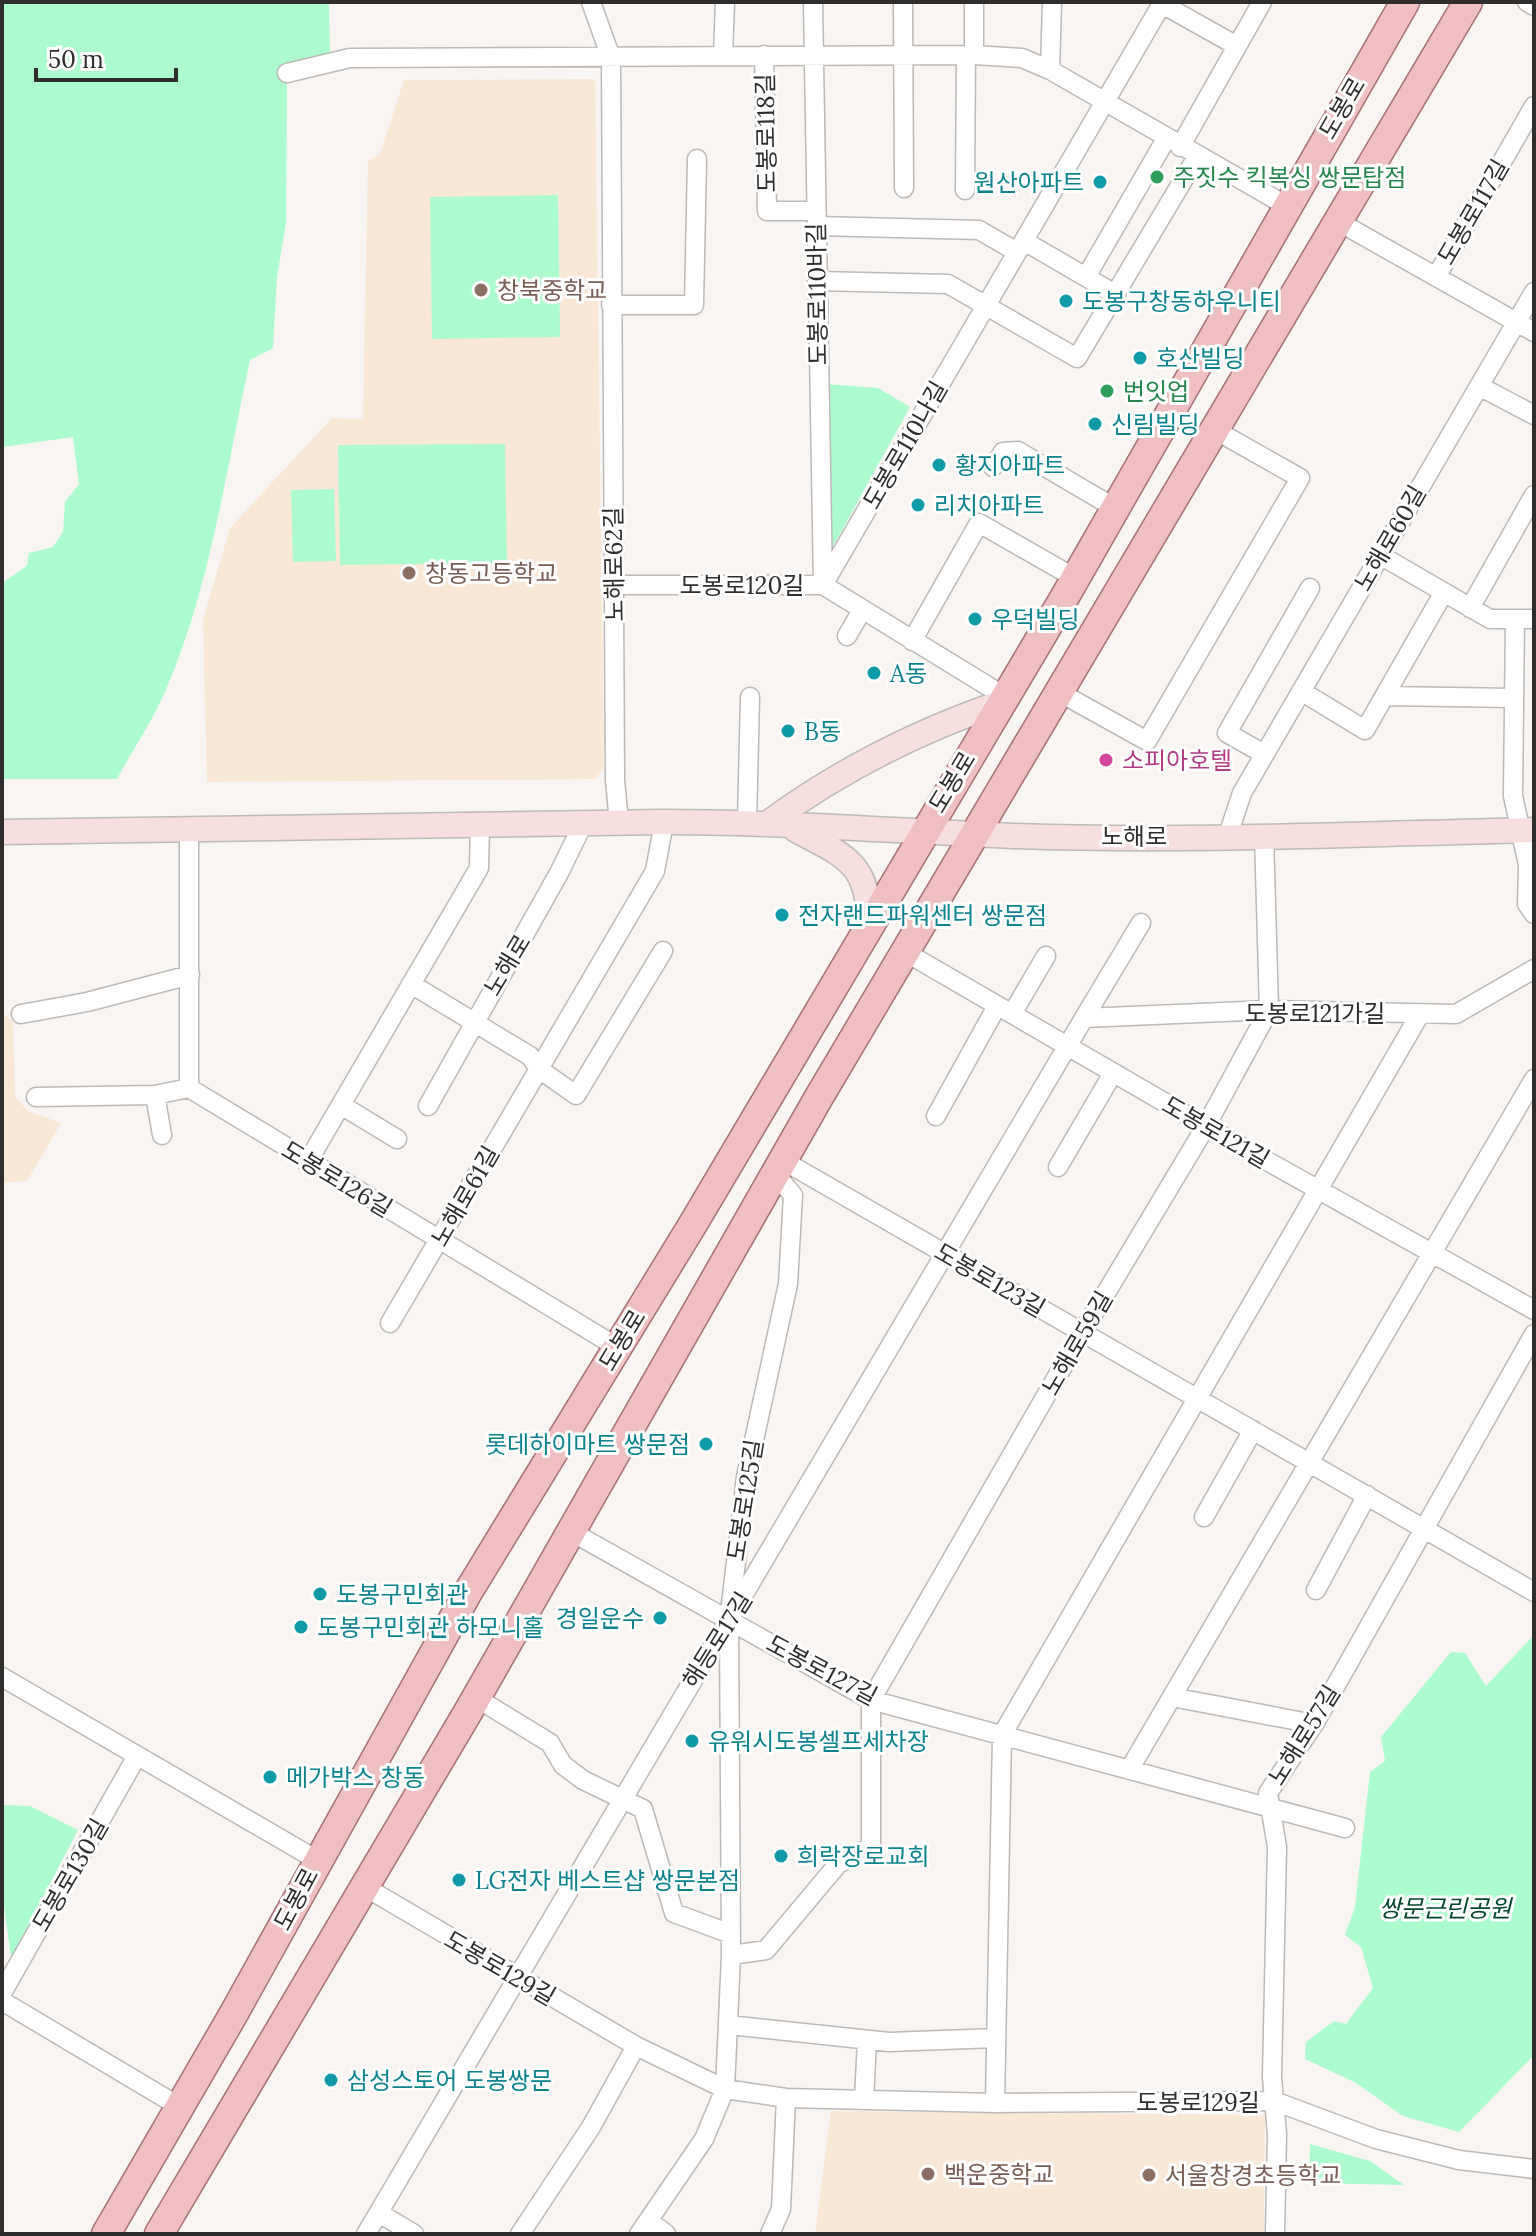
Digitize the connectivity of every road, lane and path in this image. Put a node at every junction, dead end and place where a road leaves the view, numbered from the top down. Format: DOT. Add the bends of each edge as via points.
graph roads {
  1 [pos="591,2"];
  2 [pos="725,2"];
  3 [pos="813,2"];
  4 [pos="903,2"];
  5 [pos="974,2"];
  6 [pos="1052,2"];
  7 [pos="1262,2"];
  8 [pos="1405,2"];
  9 [pos="1468,2"];
  10 [pos="1527,2"];
  11 [pos="1162,3"];
  12 [pos="1534,6"];
  13 [pos="1237,46"];
  14 [pos="903,54"];
  15 [pos="723,55"];
  16 [pos="764,55"];
  17 [pos="813,55"];
  18 [pos="970,55"];
  19 [pos="611,58"];
  20 [pos="1050,70"];
  21 [pos="287,73"];
  22 [pos="1105,104"];
  23 [pos="1534,106"];
  24 [pos="1173,143"];
  25 [pos="1197,157"];
  26 [pos="697,159"];
  27 [pos="904,188"];
  28 [pos="965,190"];
  29 [pos="1287,206"];
  30 [pos="816,218"];
  31 [pos="1339,222"];
  32 [pos="1021,247"];
  33 [pos="1086,277"];
  34 [pos="1436,277"];
  35 [pos="817,281"];
  36 [pos="1534,292"];
  37 [pos="1115,294"];
  38 [pos="987,304"];
  39 [pos="611,305"];
  40 [pos="1516,322"];
  41 [pos="1534,332"];
  42 [pos="1479,386"];
  43 [pos="1534,415"];
  44 [pos="1215,430"];
  45 [pos="993,467"];
  46 [pos="1534,495"];
  47 [pos="1115,508"];
  48 [pos="1380,555"];
  49 [pos="1075,578"];
  50 [pos="615,585"];
  51 [pos="823,585"];
  52 [pos="1310,588"];
  53 [pos="1444,592"];
  54 [pos="1470,608"];
  55 [pos="862,610"];
  56 [pos="1515,619"];
  57 [pos="1534,619"];
  58 [pos="847,636"];
  59 [pos="912,641"];
  60 [pos="1057,691"];
  61 [pos="1301,691"];
  62 [pos="1385,696"];
  63 [pos="750,697"];
  64 [pos="1514,698"];
  65 [pos="1002,700"];
  66 [pos="1264,754"];
  67 [pos="584,822"];
  68 [pos="664,822"];
  69 [pos="619,823"];
  70 [pos="480,824"];
  71 [pos="768,824"];
  72 [pos="189,830"];
  73 [pos="1528,830"];
  74 [pos="2,832"];
  75 [pos="923,832"];
  76 [pos="977,834"];
  77 [pos="1228,835"];
  78 [pos="1264,835"];
  79 [pos="1534,914"];
  80 [pos="869,923"];
  81 [pos="1141,923"];
  82 [pos="663,951"];
  83 [pos="905,952"];
  84 [pos="1046,956"];
  85 [pos="1534,969"];
  86 [pos="190,975"];
  87 [pos="411,984"];
  88 [pos="1005,1010"];
  89 [pos="1269,1010"];
  90 [pos="21,1014"];
  91 [pos="1420,1014"];
  92 [pos="1084,1018"];
  93 [pos="473,1022"];
  94 [pos="1067,1046"];
  95 [pos="539,1069"];
  96 [pos="1113,1073"];
  97 [pos="1534,1079"];
  98 [pos="189,1088"];
  99 [pos="155,1095"];
  100 [pos="36,1097"];
  101 [pos="341,1105"];
  102 [pos="428,1106"];
  103 [pos="936,1116"];
  104 [pos="1206,1126"];
  105 [pos="162,1135"];
  106 [pos="397,1139"];
  107 [pos="307,1163"];
  108 [pos="778,1167"];
  109 [pos="1058,1167"];
  110 [pos="1320,1190"];
  111 [pos="440,1239"];
  112 [pos="1433,1252"];
  113 [pos="944,1254"];
  114 [pos="1534,1310"];
  115 [pos="390,1323"];
  116 [pos="1082,1333"];
  117 [pos="1534,1334"];
  118 [pos="617,1347"];
  119 [pos="1199,1400"];
  120 [pos="1253,1430"];
  121 [pos="1310,1463"];
  122 [pos="1367,1495"];
  123 [pos="1204,1517"];
  124 [pos="1424,1528"];
  125 [pos="570,1531"];
  126 [pos="1316,1590"];
  127 [pos="1534,1592"];
  128 [pos="729,1621"];
  129 [pos="2,1677"];
  130 [pos="475,1697"];
  131 [pos="1172,1697"];
  132 [pos="871,1700"];
  133 [pos="1314,1724"];
  134 [pos="1002,1735"];
  135 [pos="137,1756"];
  136 [pos="1129,1770"];
  137 [pos="621,1798"];
  138 [pos="1269,1806"];
  139 [pos="1345,1828"];
  140 [pos="317,1860"];
  141 [pos="365,1887"];
  142 [pos="731,1934"];
  143 [pos="731,1955"];
  144 [pos="517,1978"];
  145 [pos="2,1993"];
  146 [pos="2,2001"];
  147 [pos="729,2025"];
  148 [pos="996,2038"];
  149 [pos="867,2040"];
  150 [pos="636,2046"];
  151 [pos="725,2089"];
  152 [pos="786,2098"];
  153 [pos="864,2100"];
  154 [pos="1274,2101"];
  155 [pos="995,2103"];
  156 [pos="180,2107"];
  157 [pos="1534,2169"];
  158 [pos="379,2213"];
  159 [pos="644,2227"];
  160 [pos="106,2234"];
  161 [pos="159,2234"];
  162 [pos="366,2234"];
  163 [pos="414,2234"];
  164 [pos="520,2234"];
  165 [pos="666,2234"];
  166 [pos="770,2234"];
  167 [pos="1275,2234"];
  1 -- 19 [label="street, 노해로62길"];
  2 -- 15 [label="street, 도봉로118길"];
  3 -- 17 [label="street, 도봉로110바길"];
  4 -- 14 [label="street"];
  5 -- 18 [label="street"];
  6 -- 20 [label="street"];
  7 -- 13 [label="street"];
  8 -- 29 [label="main road, 도봉로"];
  9 -- 31 [label="main road, 도봉로"];
  10 -- 12 [label="street"];
  11 -- 13 [label="street"];
  11 -- 22 [label="street, 도봉로110나길"];
  13 -- 24 [label="street"];
  14 -- 17 [label="street, 도봉로118길"];
  14 -- 18 [label="street, 도봉로118길"];
  14 -- 27 [label="street"];
  15 -- 16 [label="street, 도봉로118길"];
  15 -- 19 [label="street, 도봉로118길"];
  16 -- 17 [label="street, 도봉로118길"];
  16 -- 30 [label="street, 도봉로118길" via="767,211"];
  17 -- 30 [label="street, 도봉로110바길"];
  18 -- 20 [label="street, 도봉로118길" via="1022,58"];
  18 -- 28 [label="street"];
  19 -- 21 [label="street" via="350,58"];
  19 -- 39 [label="street, 노해로62길"];
  20 -- 22 [label="street, 도봉로118길"];
  22 -- 24 [label="street, 도봉로118길"];
  22 -- 32 [label="street, 도봉로110나길"];
  23 -- 34 [label="street, 도봉로117길"];
  24 -- 25 [label="street, 도봉로118길"];
  24 -- 33 [label="street"];
  25 -- 29 [label="street, 도봉로118길"];
  25 -- 37 [label="street"];
  26 -- 39 [label="street" via="694,305"];
  29 -- 47 [label="main road, 도봉로"];
  30 -- 32 [label="street" via="979,230"];
  30 -- 35 [label="street, 도봉로110바길"];
  31 -- 34 [label="street, 도봉로117길"];
  31 -- 44 [label="main road, 도봉로"];
  32 -- 33 [label="street"];
  32 -- 38 [label="street, 도봉로110나길"];
  33 -- 37 [label="street"];
  34 -- 40 [label="street, 도봉로117길"];
  35 -- 38 [label="street" via="948,284"];
  35 -- 51 [label="street, 도봉로110바길"];
  36 -- 40 [label="street, 노해로60길"];
  37 -- 38 [label="street" via="1077,358"];
  38 -- 51 [label="street, 도봉로110나길"];
  39 -- 50 [label="street, 노해로62길"];
  40 -- 41 [label="street, 도봉로117길"];
  40 -- 42 [label="street, 노해로60길"];
  42 -- 43 [label="street"];
  42 -- 48 [label="street, 노해로60길"];
  44 -- 60 [label="main road, 도봉로"];
  44 -- 60 [label="street" via="1300,478 1147,741"];
  45 -- 47 [label="street" via="1003,452 1018,451"];
  46 -- 54 [label="street"];
  47 -- 49 [label="main road, 도봉로"];
  48 -- 53 [label="street"];
  48 -- 61 [label="street, 노해로60길"];
  49 -- 59 [label="street" via="979,523"];
  49 -- 65 [label="main road, 도봉로"];
  50 -- 51 [label="street, 도봉로120길"];
  50 -- 69 [label="street, 노해로62길"];
  51 -- 55 [label="street, 도봉로120길"];
  52 -- 66 [label="street" via="1227,733"];
  53 -- 54 [label="street"];
  53 -- 62 [label="street"];
  54 -- 56 [label="street" via="1490,619"];
  55 -- 58 [label="street"];
  55 -- 59 [label="street, 도봉로120길"];
  56 -- 57 [label="street"];
  56 -- 64 [label="street"];
  59 -- 65 [label="street, 도봉로120길"];
  60 -- 76 [label="main road, 도봉로"];
  61 -- 62 [label="street" via="1365,730"];
  61 -- 66 [label="street, 노해로60길"];
  62 -- 64 [label="street"];
  63 -- 71 [label="street"];
  64 -- 73 [label="street" via="1513,796"];
  65 -- 71 [label="main road" via="938,724 810,792"];
  65 -- 75 [label="main road, 도봉로"];
  66 -- 77 [label="street, 노해로60길" via="1242,793"];
  67 -- 69 [label="main road, 노해로"];
  67 -- 70 [label="main road, 노해로"];
  67 -- 93 [label="street, 노해로"];
  68 -- 69 [label="main road, 노해로"];
  68 -- 71 [label="main road, 노해로"];
  68 -- 95 [label="street, 노해로61길" via="655,871"];
  70 -- 72 [label="main road, 노해로"];
  70 -- 87 [label="street" via="479,868"];
  71 -- 75 [label="main road, 노해로"];
  71 -- 80 [label="main road" via="837,852 856,869 866,881"];
  72 -- 74 [label="main road, 노해로"];
  72 -- 86 [label="street"];
  73 -- 78 [label="main road, 노해로"];
  73 -- 79 [label="street" via="1527,904"];
  75 -- 76 [label="main road, 노해로"];
  75 -- 80 [label="main road, 도봉로"];
  76 -- 77 [label="main road, 노해로"];
  76 -- 83 [label="main road, 도봉로"];
  77 -- 78 [label="main road, 노해로"];
  78 -- 89 [label="street"];
  80 -- 118 [label="main road, 도봉로"];
  81 -- 92 [label="street"];
  82 -- 95 [label="street" via="576,1095"];
  83 -- 88 [label="street, 도봉로121길"];
  83 -- 108 [label="main road, 도봉로"];
  84 -- 88 [label="street"];
  85 -- 91 [label="street, 도봉로121가길" via="1456,1014"];
  86 -- 90 [label="street"];
  86 -- 98 [label="street"];
  87 -- 93 [label="street"];
  87 -- 101 [label="street"];
  88 -- 94 [label="street, 도봉로121길"];
  88 -- 103 [label="street"];
  89 -- 91 [label="street, 도봉로121가길"];
  89 -- 92 [label="street, 도봉로121가길"];
  89 -- 104 [label="street, 노해로59길"];
  91 -- 110 [label="street"];
  92 -- 94 [label="street"];
  93 -- 95 [label="street" via="530,1056"];
  93 -- 102 [label="street, 노해로"];
  94 -- 96 [label="street, 도봉로121길"];
  94 -- 113 [label="street, 해등로17길"];
  95 -- 111 [label="street, 노해로61길"];
  96 -- 104 [label="street, 도봉로121길"];
  96 -- 109 [label="street"];
  97 -- 112 [label="street"];
  98 -- 99 [label="street"];
  98 -- 107 [label="street, 도봉로126길"];
  99 -- 100 [label="street"];
  99 -- 105 [label="street"];
  101 -- 106 [label="street"];
  101 -- 107 [label="street"];
  104 -- 110 [label="street, 도봉로121길"];
  104 -- 116 [label="street, 노해로59길"];
  107 -- 111 [label="street, 도봉로126길"];
  108 -- 113 [label="street, 도봉로123길"];
  108 -- 125 [label="main road, 도봉로"];
  108 -- 128 [label="street, 도봉로125길" via="793,1195 792,1256 746,1477"];
  110 -- 112 [label="street, 도봉로121길"];
  110 -- 119 [label="street"];
  111 -- 115 [label="street, 노해로61길"];
  111 -- 118 [label="street, 도봉로126길"];
  112 -- 114 [label="street, 도봉로121길"];
  112 -- 121 [label="street"];
  113 -- 116 [label="street, 도봉로123길"];
  113 -- 128 [label="street, 해등로17길"];
  116 -- 119 [label="street, 도봉로123길"];
  116 -- 132 [label="street, 노해로59길"];
  117 -- 124 [label="street, 노해로57길"];
  118 -- 140 [label="main road, 도봉로" via="468,1592"];
  119 -- 120 [label="street, 도봉로123길"];
  119 -- 134 [label="street"];
  120 -- 121 [label="street, 도봉로123길"];
  120 -- 123 [label="street"];
  121 -- 122 [label="street, 도봉로123길"];
  121 -- 131 [label="street"];
  122 -- 124 [label="street, 도봉로123길"];
  122 -- 126 [label="street"];
  124 -- 127 [label="street, 도봉로123길"];
  124 -- 133 [label="street, 노해로57길"];
  125 -- 128 [label="street, 도봉로127길"];
  125 -- 130 [label="main road, 도봉로"];
  128 -- 132 [label="street, 도봉로127길"];
  128 -- 137 [label="street, 해등로17길"];
  128 -- 142 [label="street, 도봉로125길"];
  129 -- 135 [label="street"];
  130 -- 137 [label="street" via="550,1743 563,1765 583,1780"];
  130 -- 141 [label="main road, 도봉로"];
  131 -- 133 [label="street"];
  131 -- 136 [label="street"];
  132 -- 134 [label="street, 도봉로127길"];
  132 -- 143 [label="street, 노해로59길" via="871,1847 838,1864 766,1950"];
  133 -- 138 [label="street, 노해로57길" via="1268,1793"];
  134 -- 136 [label="street, 도봉로127길"];
  134 -- 148 [label="street"];
  135 -- 140 [label="street"];
  135 -- 145 [label="street, 도봉로130길"];
  136 -- 138 [label="street, 도봉로127길"];
  137 -- 142 [label="street" via="643,1809 674,1913"];
  137 -- 144 [label="street, 해등로17길"];
  138 -- 139 [label="street, 도봉로127길"];
  138 -- 154 [label="street, 노해로57길" via="1277,1847"];
  140 -- 156 [label="main road, 도봉로"];
  141 -- 144 [label="street, 도봉로129길"];
  141 -- 161 [label="main road, 도봉로"];
  142 -- 143 [label="street, 도봉로125길"];
  143 -- 147 [label="street, 도봉로125길"];
  144 -- 150 [label="street, 도봉로129길"];
  144 -- 158 [label="street, 해등로17길"];
  146 -- 156 [label="street"];
  147 -- 149 [label="street"];
  147 -- 151 [label="street, 도봉로125길"];
  148 -- 149 [label="street"];
  148 -- 155 [label="street"];
  149 -- 153 [label="street"];
  150 -- 151 [label="street, 도봉로129길"];
  150 -- 164 [label="street" via="591,2127"];
  151 -- 152 [label="street, 도봉로129길"];
  151 -- 159 [label="street, 도봉로125길" via="704,2139"];
  152 -- 153 [label="street, 도봉로129길"];
  152 -- 166 [label="street" via="781,2209"];
  153 -- 155 [label="street, 도봉로129길"];
  154 -- 155 [label="street, 도봉로129길"];
  154 -- 157 [label="street, 도봉로129길" via="1376,2139 1459,2160"];
  154 -- 167 [label="street, 노해로57길"];
  156 -- 160 [label="main road, 도봉로"];
  158 -- 162 [label="street, 해등로17길"];
  158 -- 163 [label="street"];
  159 -- 165 [label="street, 도봉로125길"];
}
